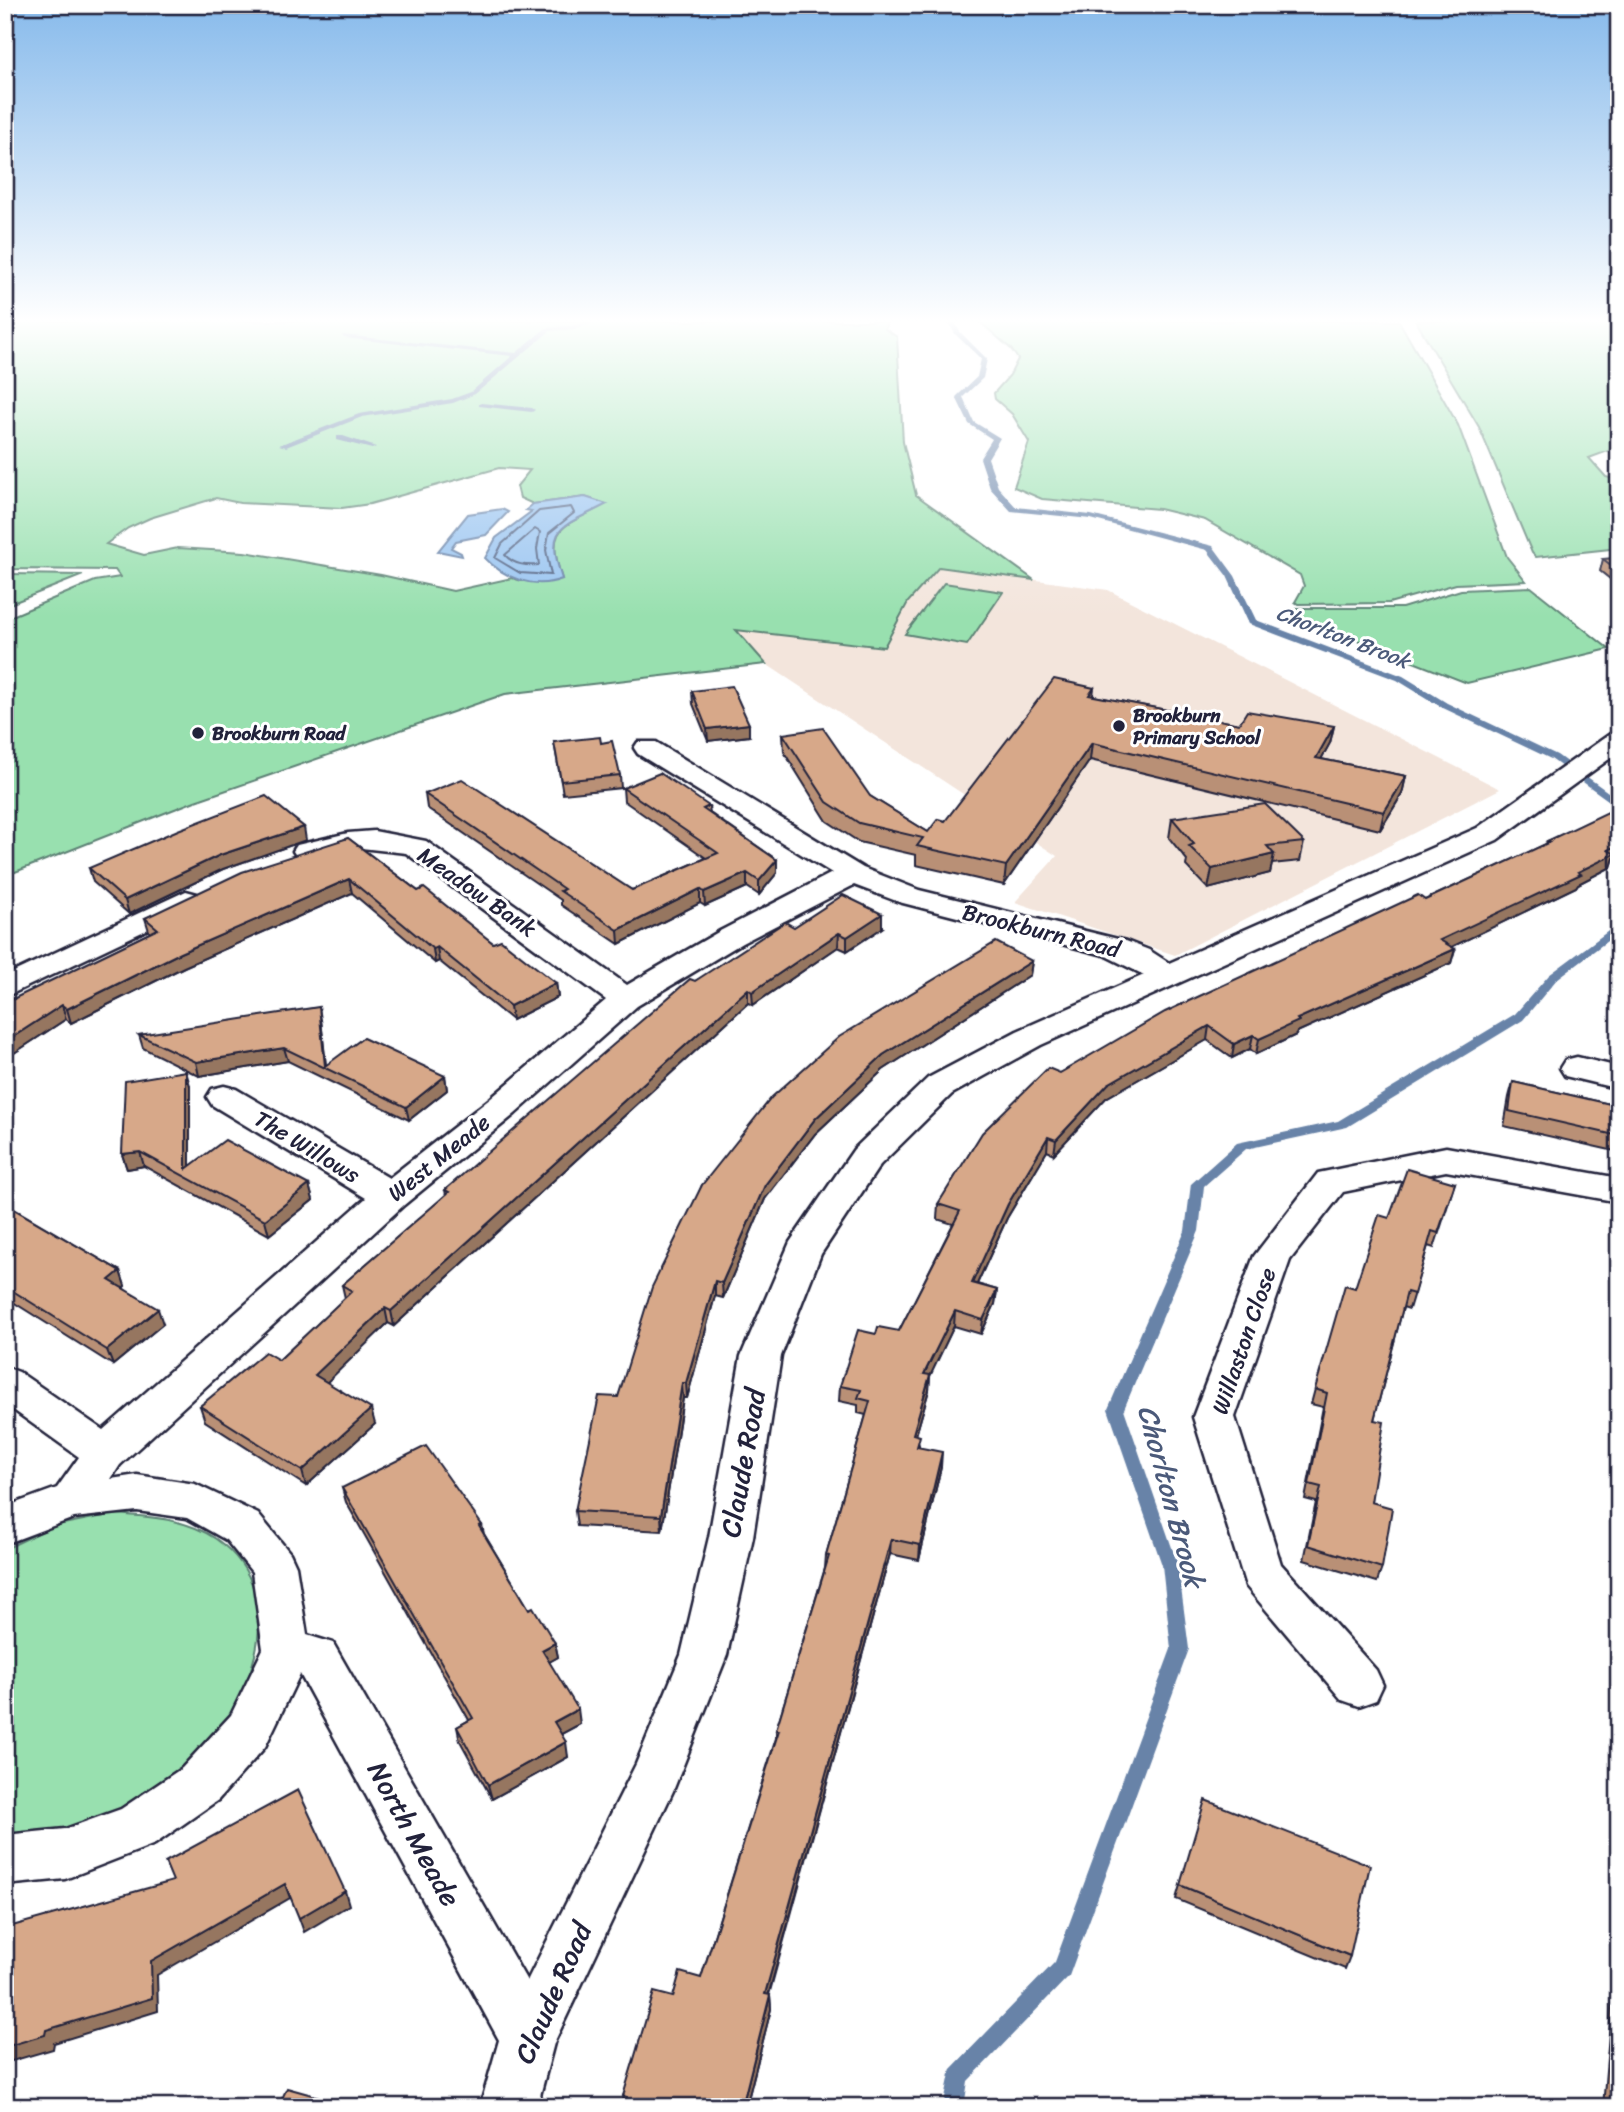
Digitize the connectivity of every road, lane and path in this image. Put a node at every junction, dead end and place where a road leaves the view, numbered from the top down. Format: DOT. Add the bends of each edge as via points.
graph roads {
  1 [pos="1616,745"];
  2 [pos="647,748"];
  3 [pos="282,859"];
  4 [pos="853,874"];
  5 [pos="209,889"];
  6 [pos="1167,976"];
  7 [pos="5,988"];
  8 [pos="626,999"];
  9 [pos="1577,1068"];
  10 [pos="1619,1078"];
  11 [pos="224,1097"];
  12 [pos="1619,1189"];
  13 [pos="391,1196"];
  14 [pos="5,1383"];
  15 [pos="105,1453"];
  16 [pos="72,1501"];
  17 [pos="5,1526"];
  18 [pos="286,1649"];
  19 [pos="1359,1685"];
  20 [pos="5,1860"];
  21 [pos="528,2037"];
  22 [pos="508,2107"];
  1 -- 6 [label="street" via="1457,850"];
  2 -- 4 [label="street, Brookburn Road"];
  3 -- 8 [label="street, Meadow Bank" via="353,838 416,847"];
  4 -- 6 [label="street, Brookburn Road" via="909,897 1115,948"];
  4 -- 8 [label="street, West Meade"];
  5 -- 7 [label="street"];
  6 -- 21 [label="street, Claude Road" via="1029,1038 940,1086 867,1157 803,1251 761,1356 731,1537 704,1654 656,1775"];
  8 -- 13 [label="street, West Meade" via="503,1107"];
  9 -- 10 [label="street"];
  11 -- 13 [label="street, The Willows"];
  12 -- 19 [label="street, Willaston Close" via="1446,1159 1331,1182 1273,1256 1213,1416 1262,1573"];
  13 -- 15 [label="street, West Meade"];
  14 -- 15 [label="street"];
  15 -- 16 [label="street, West Meade"];
  16 -- 17 [label="street"];
  16 -- 18 [label="street" via="136,1493 195,1502 242,1527 274,1566"];
  18 -- 20 [label="street" via="248,1731 200,1784 137,1827 65,1854"];
  18 -- 21 [label="street, North Meade" via="316,1658"];
  21 -- 22 [label="street, Claude Road"];
}
